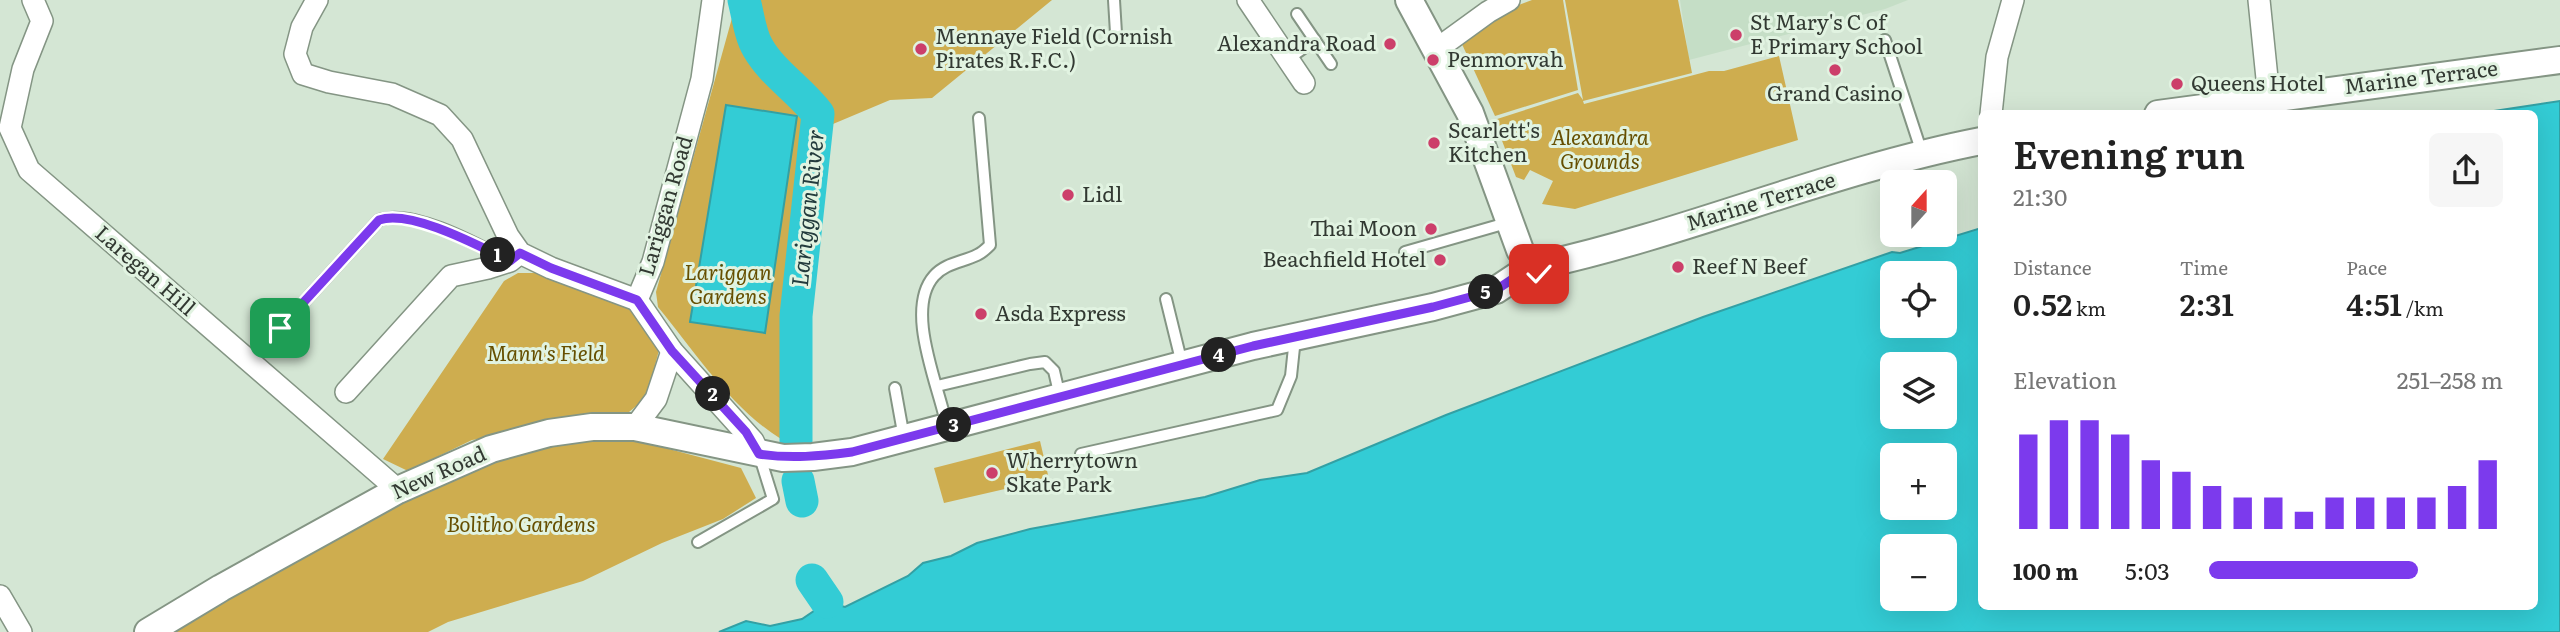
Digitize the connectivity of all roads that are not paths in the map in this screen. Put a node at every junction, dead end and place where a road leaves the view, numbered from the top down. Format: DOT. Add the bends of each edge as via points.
graph roads {
  1 [pos="33,0"];
  2 [pos="317,0"];
  3 [pos="713,0"];
  4 [pos="1114,0"];
  5 [pos="1248,0"];
  6 [pos="1409,0"];
  7 [pos="1509,0"];
  8 [pos="2012,0"];
  9 [pos="2259,0"];
  10 [pos="1297,14"];
  11 [pos="1116,33"];
  12 [pos="1315,40"];
  13 [pos="1885,40"];
  14 [pos="1437,50"];
  15 [pos="1287,59"];
  16 [pos="2560,60"];
  17 [pos="1331,64"];
  18 [pos="1304,83"];
  19 [pos="2269,98"];
  20 [pos="1991,110"];
  21 [pos="2186,110"];
  22 [pos="979,118"];
  23 [pos="1978,142"];
  24 [pos="1922,153"];
  25 [pos="1510,222"];
  26 [pos="1405,252"];
  27 [pos="515,257"];
  28 [pos="1518,263"];
  29 [pos="1166,299"];
  30 [pos="637,300"];
  31 [pos="280,328"];
  32 [pos="1295,338"];
  33 [pos="672,351"];
  34 [pos="1182,365"];
  35 [pos="937,386"];
  36 [pos="895,388"];
  37 [pos="346,392"];
  38 [pos="1060,397"];
  39 [pos="635,427"];
  40 [pos="947,427"];
  41 [pos="904,438"];
  42 [pos="759,454"];
  43 [pos="1081,454"];
  44 [pos="398,490"];
  45 [pos="698,542"];
  46 [pos="0,596"];
  47 [pos="21,632"];
  48 [pos="148,632"];
  1 -- 44 [label="street, Laregan Hill" via="42,21 23,69 10,128 29,170"];
  2 -- 27 [label="street" via="302,27 295,54 303,74 392,94 440,115 462,139"];
  3 -- 30 [label="street, Lariggan Road" via="702,79 653,262"];
  4 -- 11 [label="lane"];
  5 -- 15 [label="street"];
  6 -- 14 [label="street"];
  7 -- 14 [label="street"];
  8 -- 20 [label="street" via="1997,57"];
  9 -- 19 [label="street"];
  10 -- 12 [label="lane"];
  12 -- 15 [label="lane"];
  12 -- 17 [label="lane"];
  13 -- 24 [label="lane"];
  14 -- 25 [label="street" via="1470,113"];
  15 -- 18 [label="street"];
  16 -- 19 [label="street, Marine Terrace"];
  19 -- 21 [label="street, Marine Terrace"];
  22 -- 35 [label="lane" via="990,246 935,274 924,291 920,317"];
  23 -- 24 [label="street, Marine Terrace"];
  24 -- 28 [label="street, Marine Terrace" via="1609,250 1542,265 1533,279 1525,280"];
  25 -- 26 [label="lane"];
  25 -- 28 [label="street"];
  27 -- 30 [label="street"];
  27 -- 31 [label="lane" via="391,215 379,220"];
  27 -- 37 [label="street" via="451,276"];
  28 -- 32 [label="street, New Road" via="1496,290"];
  29 -- 34 [label="lane"];
  30 -- 33 [label="street, Lariggan Road"];
  32 -- 34 [label="street, New Road"];
  32 -- 43 [label="lane" via="1291,376 1277,410"];
  33 -- 39 [label="street" via="656,398"];
  33 -- 42 [label="street, Lariggan Road" via="746,432"];
  34 -- 38 [label="street, New Road"];
  35 -- 38 [label="lane" via="1045,362 1054,371"];
  35 -- 40 [label="lane"];
  36 -- 41 [label="lane"];
  38 -- 40 [label="street, New Road"];
  39 -- 42 [label="street, New Road"];
  39 -- 44 [label="street, New Road" via="549,433 491,449"];
  40 -- 41 [label="street, New Road"];
  41 -- 42 [label="street, New Road" via="813,457"];
  42 -- 45 [label="lane" via="773,499"];
  44 -- 48 [label="street, New Road"];
  46 -- 47 [label="street"];
}
